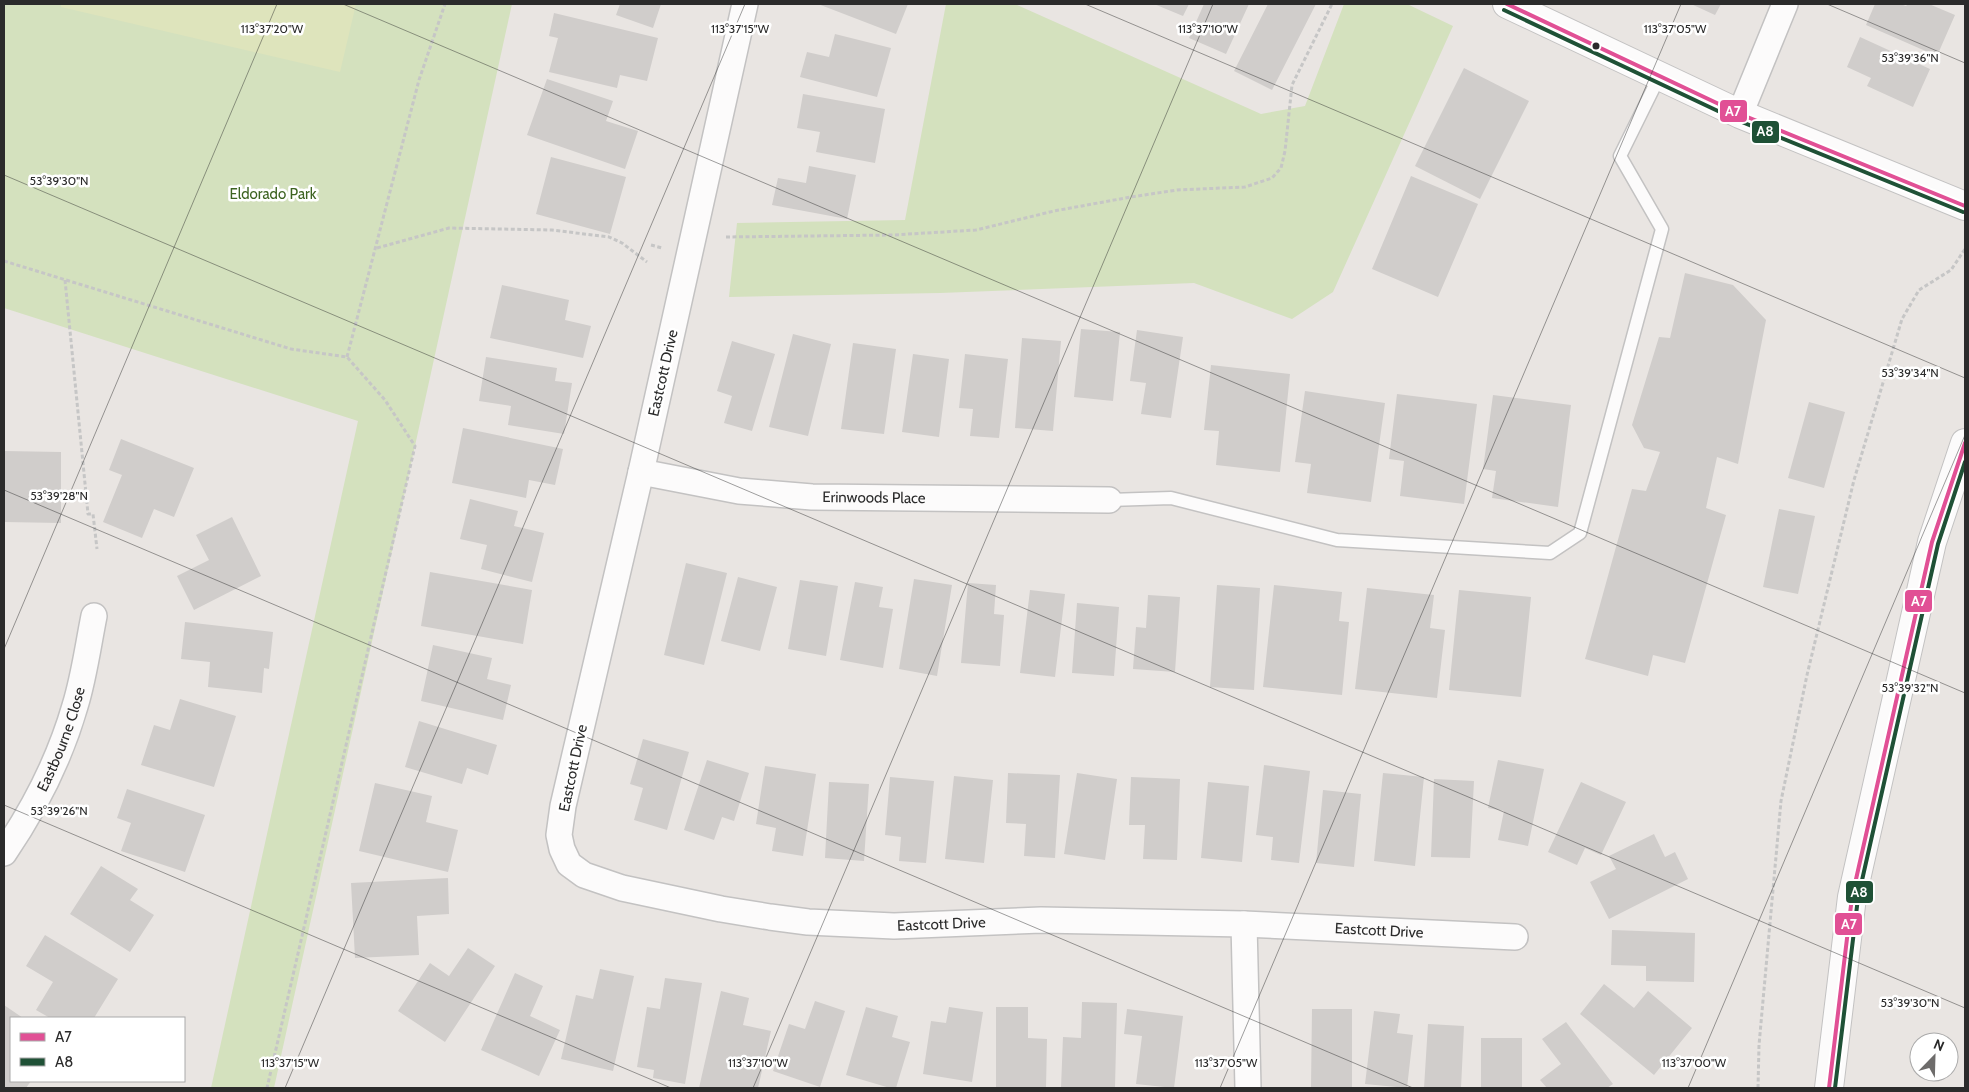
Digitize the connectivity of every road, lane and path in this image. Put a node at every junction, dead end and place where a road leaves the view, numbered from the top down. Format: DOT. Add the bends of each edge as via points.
graph roads {
  1 [pos="445,4"];
  2 [pos="745,4"];
  3 [pos="1332,4"];
  4 [pos="1508,4"];
  5 [pos="1785,4"];
  6 [pos="1659,76"];
  7 [pos="1740,114"];
  8 [pos="1965,206"];
  9 [pos="726,237"];
  10 [pos="651,245"];
  11 [pos="376,248"];
  12 [pos="666,249"];
  13 [pos="1965,249"];
  14 [pos="4,262"];
  15 [pos="647,262"];
  16 [pos="65,280"];
  17 [pos="347,357"];
  18 [pos="1965,443"];
  19 [pos="641,472"];
  20 [pos="1109,500"];
  21 [pos="97,549"];
  22 [pos="94,616"];
  23 [pos="4,853"];
  24 [pos="1244,924"];
  25 [pos="1515,937"];
  26 [pos="267,1088"];
  27 [pos="1248,1088"];
  28 [pos="1758,1088"];
  29 [pos="1828,1088"];
  1 -- 11 [label="path" via="419,80"];
  2 -- 19 [label="street, Eastcott Drive"];
  3 -- 9 [label="path" via="1292,85 1285,152 1281,168 1272,178 1245,187 1176,190 1131,197 976,230 893,235"];
  4 -- 6 [label="main road"];
  5 -- 7 [label="street"];
  6 -- 7 [label="main road"];
  6 -- 20 [label="lane" via="1620,156 1662,229 1580,533 1550,553 1337,540 1171,498"];
  7 -- 8 [label="main road"];
  10 -- 12 [label="path"];
  11 -- 15 [label="path" via="449,228 552,230 609,237"];
  11 -- 17 [label="path"];
  13 -- 28 [label="path" via="1951,270 1919,290 1902,319 1854,480 1807,675 1781,802"];
  14 -- 16 [label="path"];
  16 -- 17 [label="path" via="291,349"];
  16 -- 21 [label="path" via="88,514 93,514"];
  17 -- 26 [label="path" via="385,400 414,446"];
  18 -- 29 [label="main road" via="1932,542 1852,897"];
  19 -- 20 [label="street, Erinwoods Place" via="739,491 812,497"];
  19 -- 24 [label="street, Eastcott Drive" via="559,834 569,864 584,876 622,888 722,909 808,922 894,926 1041,920"];
  22 -- 23 [label="street, Eastbourne Close" via="69,728 43,787"];
  24 -- 25 [label="street, Eastcott Drive"];
  24 -- 27 [label="street"];
}
